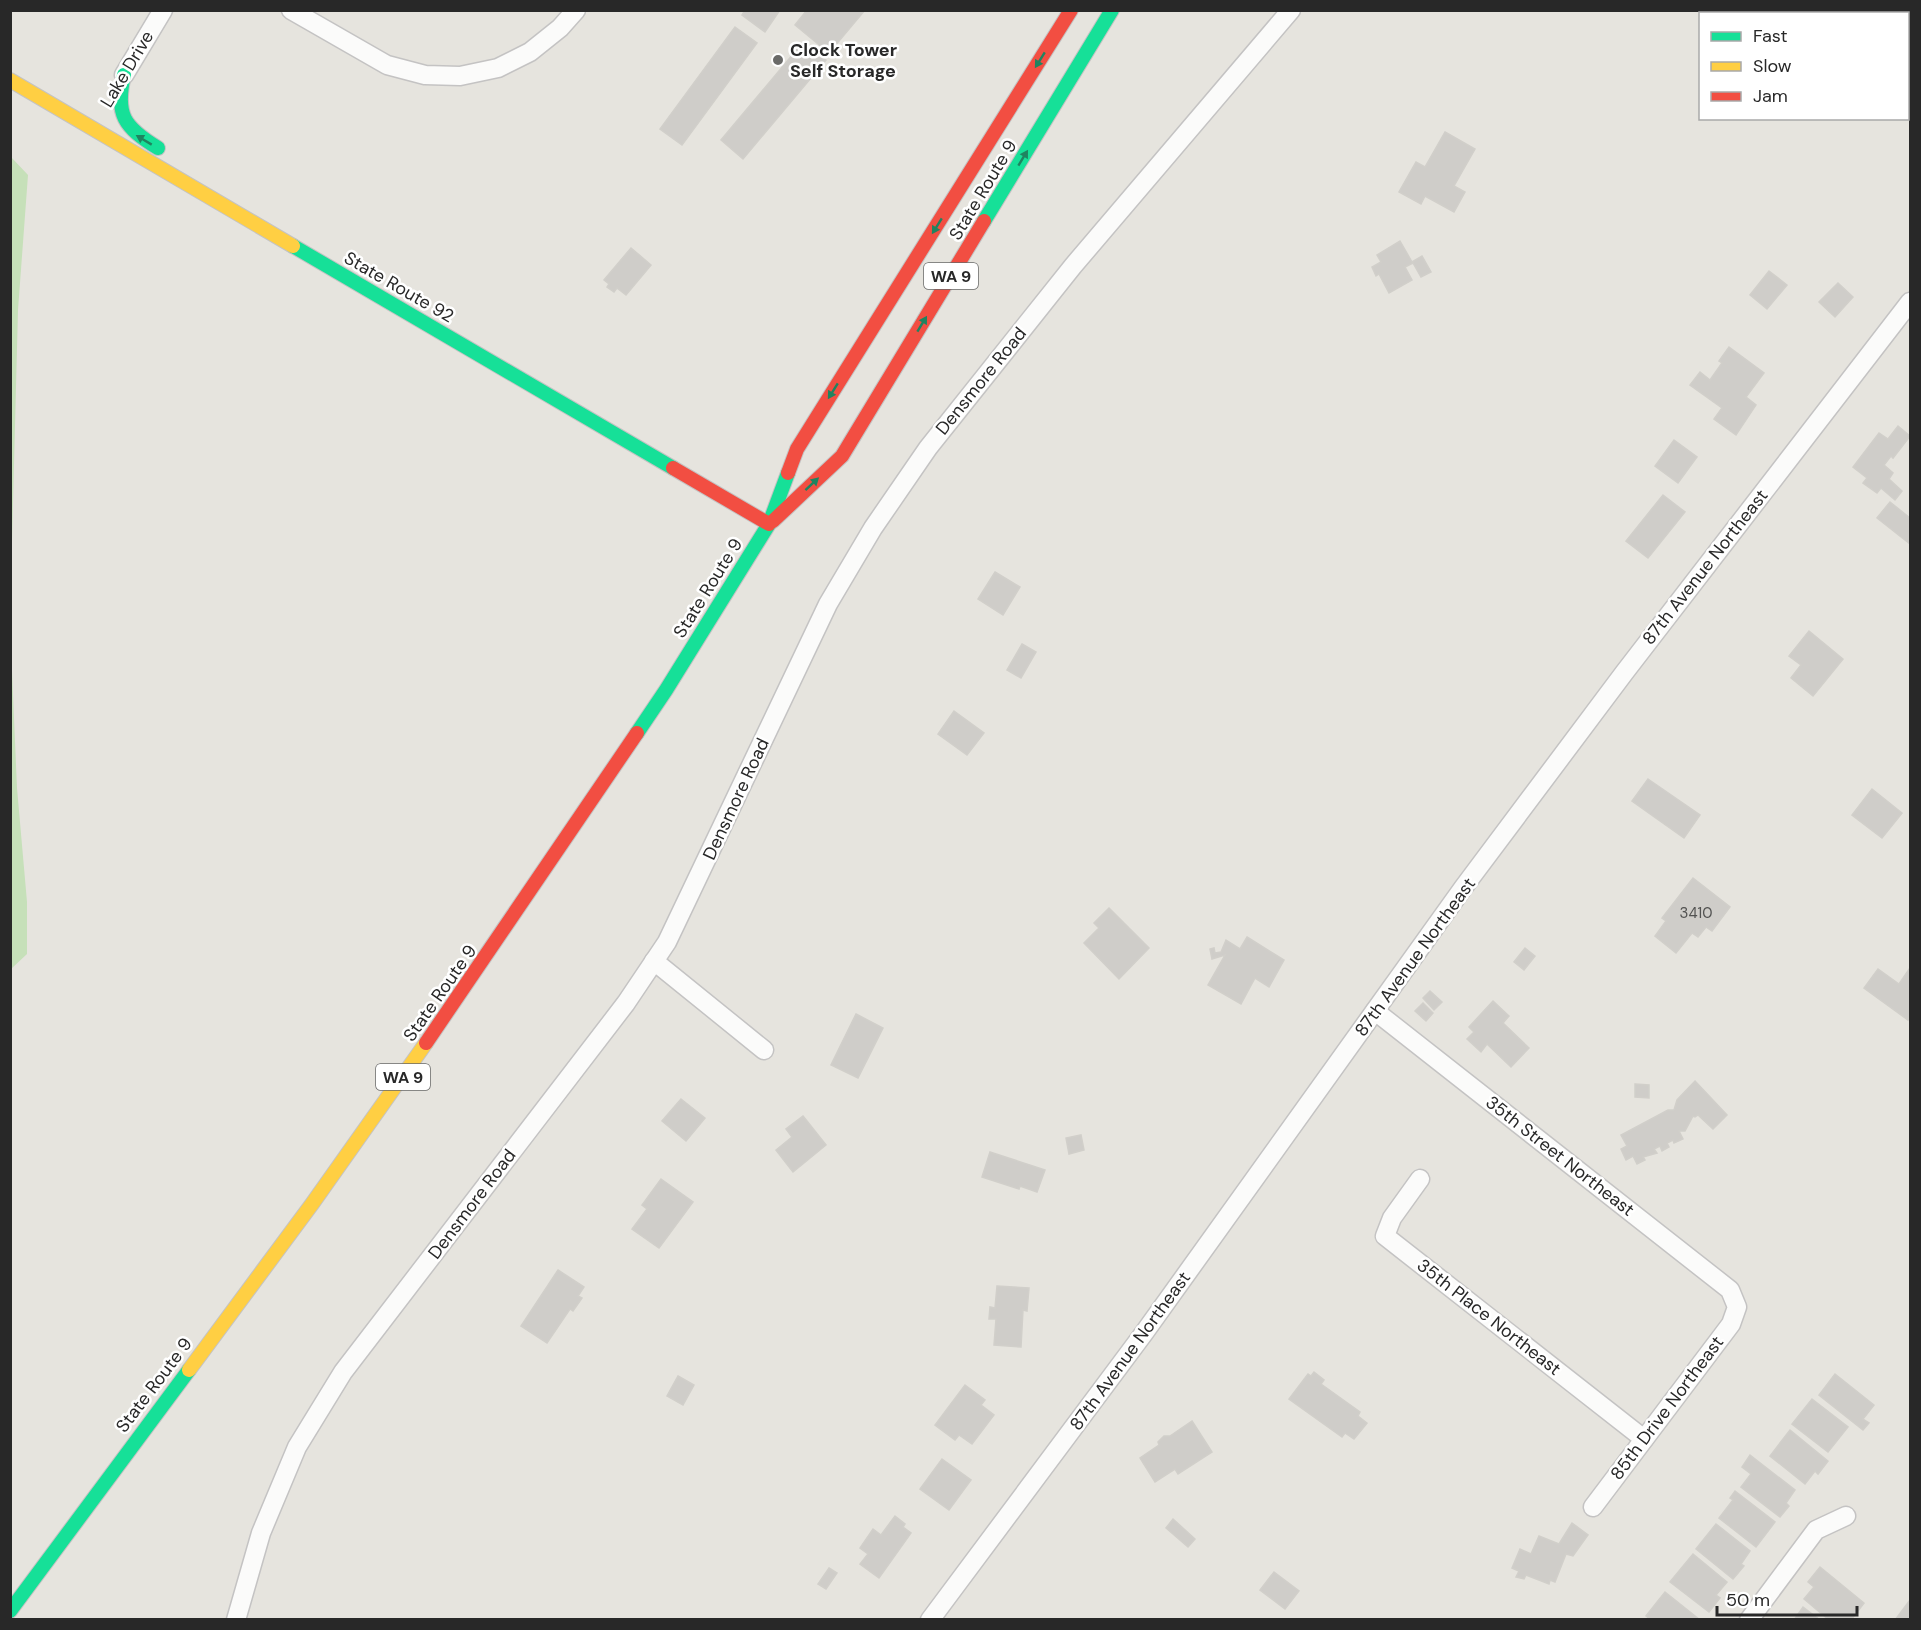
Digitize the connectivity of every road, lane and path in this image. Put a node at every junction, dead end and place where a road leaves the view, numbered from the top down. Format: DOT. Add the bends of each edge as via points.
graph roads {
  1 [pos="163,10"];
  2 [pos="291,10"];
  3 [pos="576,10"];
  4 [pos="1071,10"];
  5 [pos="1112,10"];
  6 [pos="1291,10"];
  7 [pos="124,75"];
  8 [pos="10,80"];
  9 [pos="98,118"];
  10 [pos="166,153"];
  11 [pos="226,190"];
  12 [pos="276,236"];
  13 [pos="1911,302"];
  14 [pos="770,524"];
  15 [pos="654,962"];
  16 [pos="1375,1011"];
  17 [pos="764,1050"];
  18 [pos="1420,1179"];
  19 [pos="1737,1307"];
  20 [pos="1644,1439"];
  21 [pos="1593,1507"];
  22 [pos="1846,1516"];
  23 [pos="10,1611"];
  24 [pos="236,1620"];
  25 [pos="930,1620"];
  26 [pos="1749,1620"];
  1 -- 7 [label="street, Lake Drive"];
  2 -- 3 [label="street" via="387,66 425,75 460,76 498,68 530,52"];
  4 -- 14 [label="main road, State Route 9 / WA 9, one-way" via="797,449"];
  14 -- 5 [label="main road, State Route 9 / WA 9, one-way" via="842,456"];
  6 -- 15 [label="street, Densmore Road" via="1073,266 928,448 873,528 828,604"];
  7 -- 9 [label="main road, Lake Drive"];
  10 -- 7 [label="main road, one-way" via="135,134 125,122 120,99"];
  8 -- 9 [label="main road, State Route 92"];
  9 -- 12 [label="main road, State Route 92"];
  11 -- 12 [label="main road"];
  12 -- 14 [label="main road, State Route 92"];
  13 -- 16 [label="street, 87th Avenue Northeast" via="1624,673"];
  14 -- 23 [label="main road, State Route 9 / WA 9" via="666,690 457,1000 312,1204"];
  15 -- 17 [label="street"];
  15 -- 24 [label="street, Densmore Road" via="343,1372 297,1447 261,1533"];
  16 -- 19 [label="street, 35th Street Northeast" via="1730,1290"];
  16 -- 25 [label="street, 87th Avenue Northeast" via="1144,1333"];
  18 -- 20 [label="street, 35th Place Northeast" via="1392,1218 1385,1236"];
  19 -- 20 [label="street, 85th Drive Northeast" via="1731,1324"];
  20 -- 21 [label="street, 85th Drive Northeast"];
  22 -- 26 [label="street" via="1816,1530"];
}
